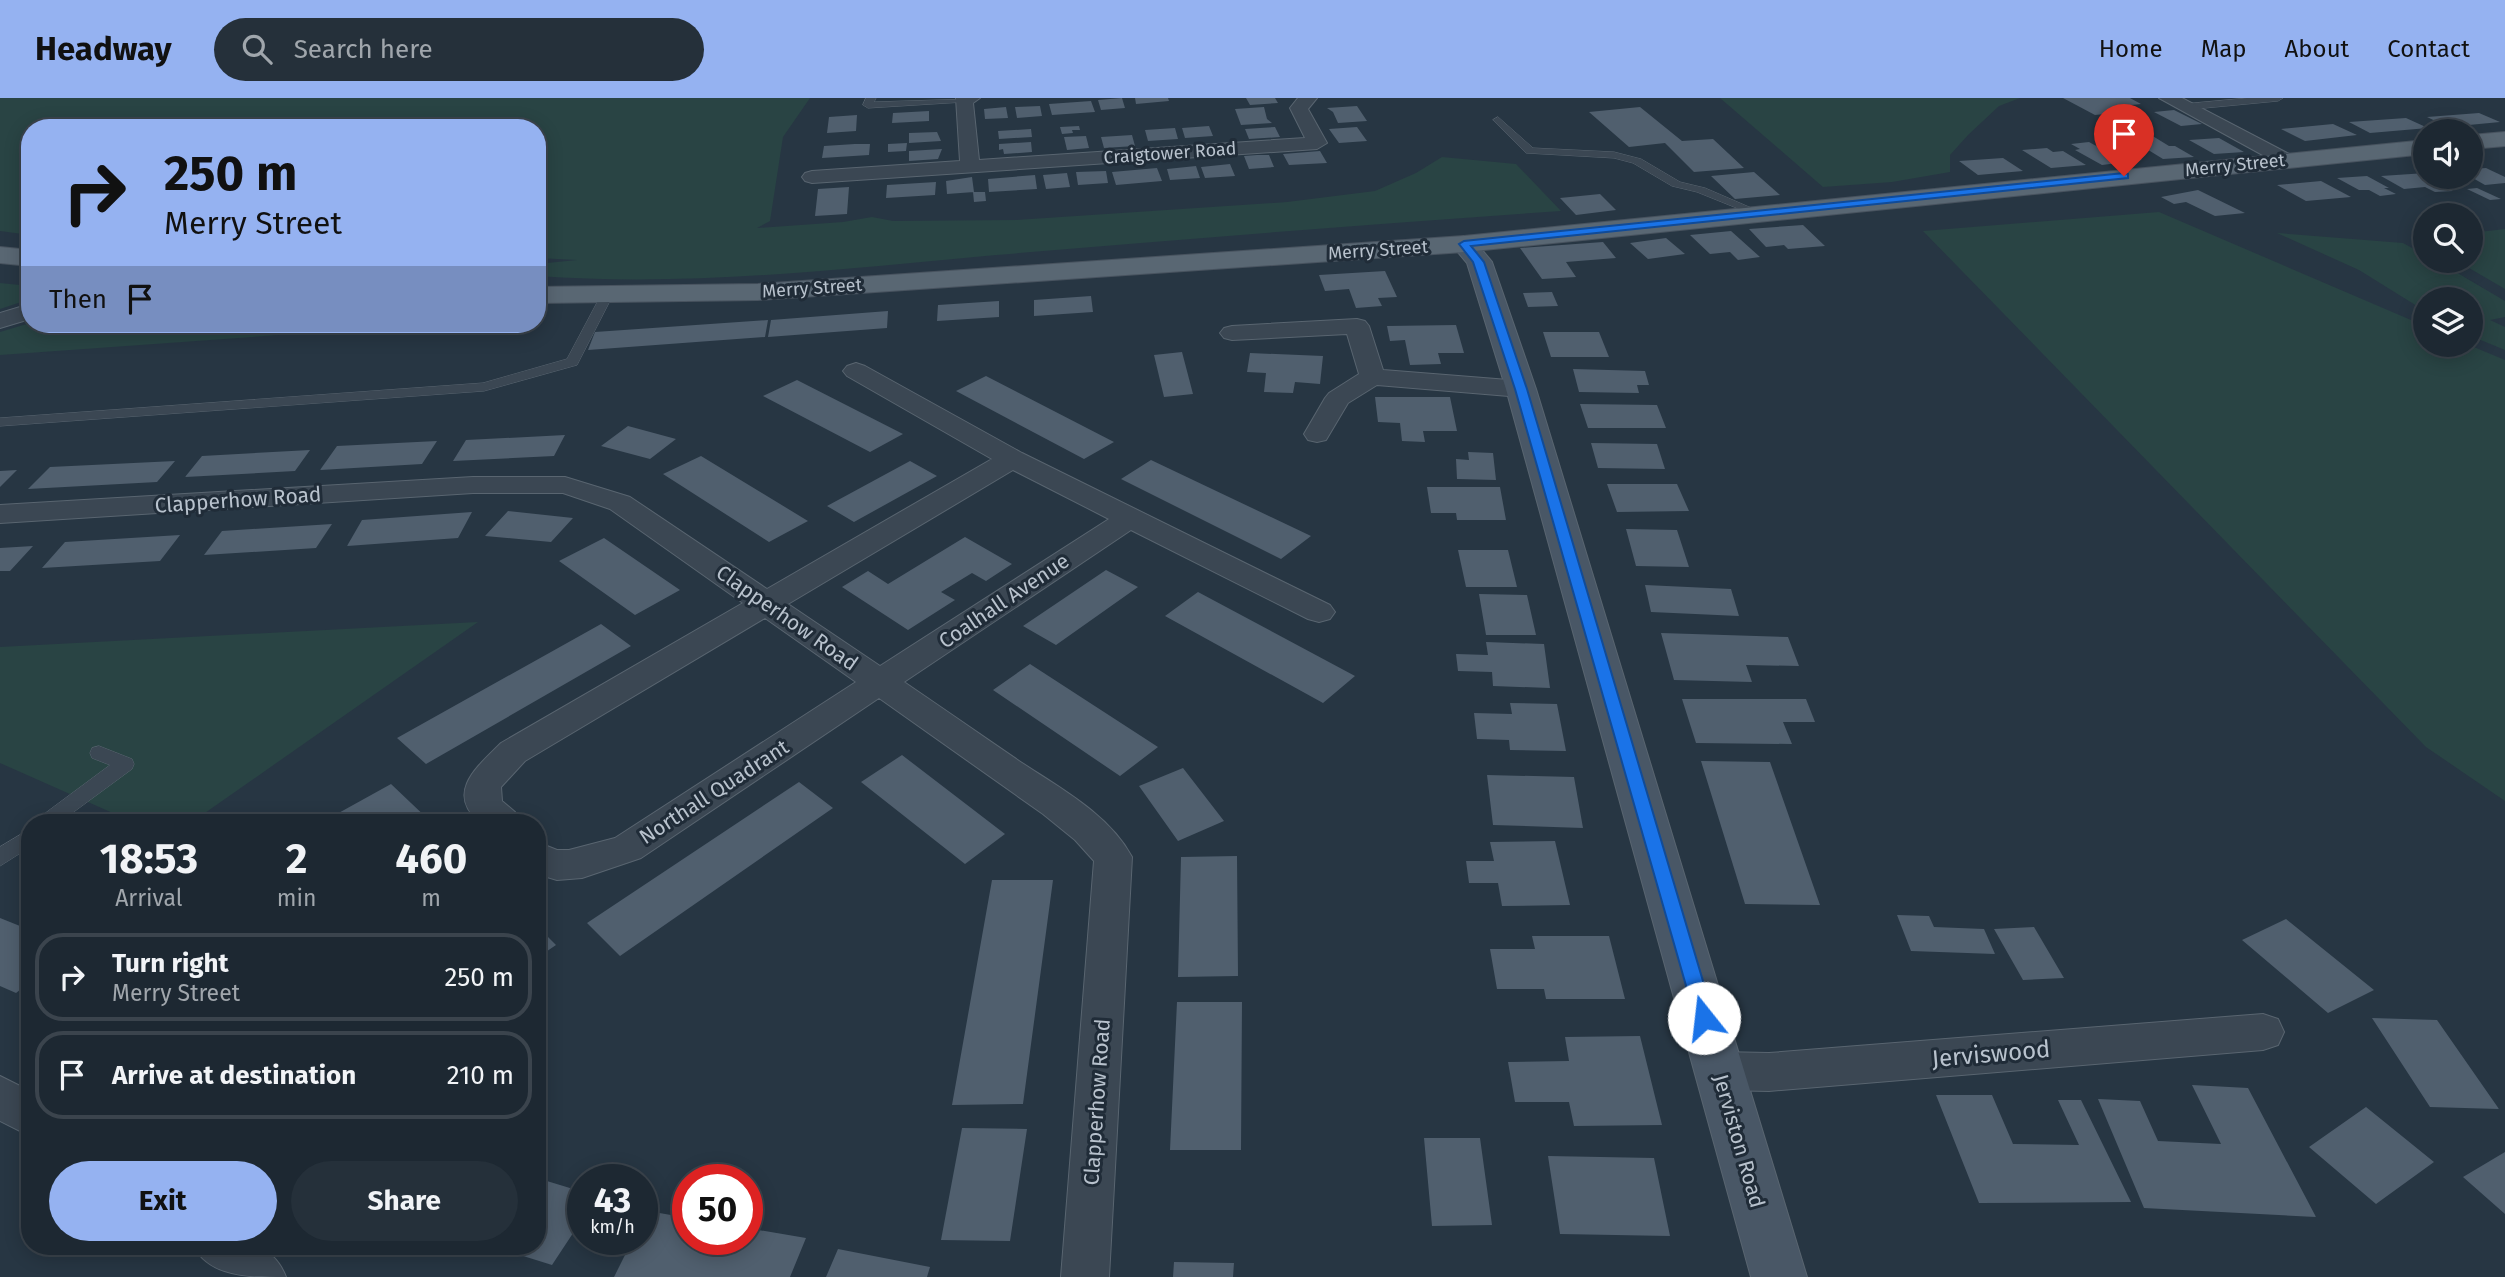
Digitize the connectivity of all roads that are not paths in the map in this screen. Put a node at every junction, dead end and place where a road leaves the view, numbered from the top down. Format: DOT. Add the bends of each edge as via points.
graph roads {
  1 [pos="871,98"];
  2 [pos="971,98"];
  3 [pos="1308,98"];
  4 [pos="2278,98"];
  5 [pos="964,99"];
  6 [pos="2176,102"];
  7 [pos="1498,120"];
  8 [pos="2505,139"];
  9 [pos="2483,141"];
  10 [pos="2413,148"];
  11 [pos="2286,160"];
  12 [pos="970,166"];
  13 [pos="812,177"];
  14 [pos="1758,213"];
  15 [pos="1464,244"];
  16 [pos="0,255"];
  17 [pos="21,257"];
  18 [pos="546,295"];
  19 [pos="607,295"];
  20 [pos="21,314"];
  21 [pos="0,321"];
  22 [pos="1232,332"];
  23 [pos="856,371"];
  24 [pos="1372,377"];
  25 [pos="1521,389"];
  26 [pos="0,422"];
  27 [pos="1317,434"];
  28 [pos="1012,459"];
  29 [pos="0,514"];
  30 [pos="1128,519"];
  31 [pos="768,604"];
  32 [pos="1319,612"];
  33 [pos="881,682"];
  34 [pos="99,753"];
  35 [pos="58,814"];
  36 [pos="493,814"];
  37 [pos="21,843"];
  38 [pos="0,858"];
  39 [pos="546,862"];
  40 [pos="2263,1032"];
  41 [pos="1719,1071"];
  42 [pos="0,1096"];
  43 [pos="21,1110"];
  44 [pos="230,1255"];
  45 [pos="261,1277"];
  46 [pos="1085,1277"];
  47 [pos="1779,1277"];
  1 -- 5 [label="lane" via="868,104"];
  2 -- 5 [label="street"];
  3 -- 12 [label="street, Craigtower Road" via="1298,108 1317,143"];
  4 -- 6 [label="lane"];
  5 -- 12 [label="street"];
  6 -- 11 [label="street"];
  7 -- 14 [label="lane" via="1530,151 1614,155 1637,161 1676,184"];
  8 -- 9 [label="main road"];
  10 -- 11 [label="main road, Merry Street"];
  11 -- 14 [label="main road, Merry Street"];
  12 -- 13 [label="street, Craigtower Road"];
  14 -- 15 [label="main road, Merry Street"];
  15 -- 19 [label="main road, Merry Street" via="758,292"];
  15 -- 25 [label="main road, Jerviston Road" via="1479,262"];
  16 -- 17 [label="main road"];
  18 -- 19 [label="main road, Merry Street"];
  19 -- 26 [label="lane" via="572,362 484,387"];
  20 -- 21 [label="street"];
  22 -- 24 [label="street" via="1357,326"];
  23 -- 28 [label="street"];
  24 -- 25 [label="street"];
  24 -- 27 [label="street" via="1338,398"];
  25 -- 41 [label="main road, Jerviston Road"];
  28 -- 30 [label="street"];
  28 -- 31 [label="street"];
  29 -- 31 [label="street, Clapperhow Road" via="473,485 565,485 620,503"];
  30 -- 32 [label="street"];
  30 -- 33 [label="street, Coalhall Avenue"];
  31 -- 33 [label="street, Clapperhow Road"];
  31 -- 36 [label="street" via="513,752 483,783 484,806"];
  33 -- 39 [label="street, Northall Quadrant" via="628,848 580,865"];
  33 -- 46 [label="street, Clapperhow Road" via="1056,804 1113,857"];
  34 -- 35 [label="lane" via="125,764"];
  37 -- 38 [label="lane"];
  40 -- 41 [label="street, Jerviswood" via="1769,1072"];
  41 -- 47 [label="main road, Jerviston Road"];
  42 -- 43 [label="street"];
  44 -- 45 [label="street"];
}
